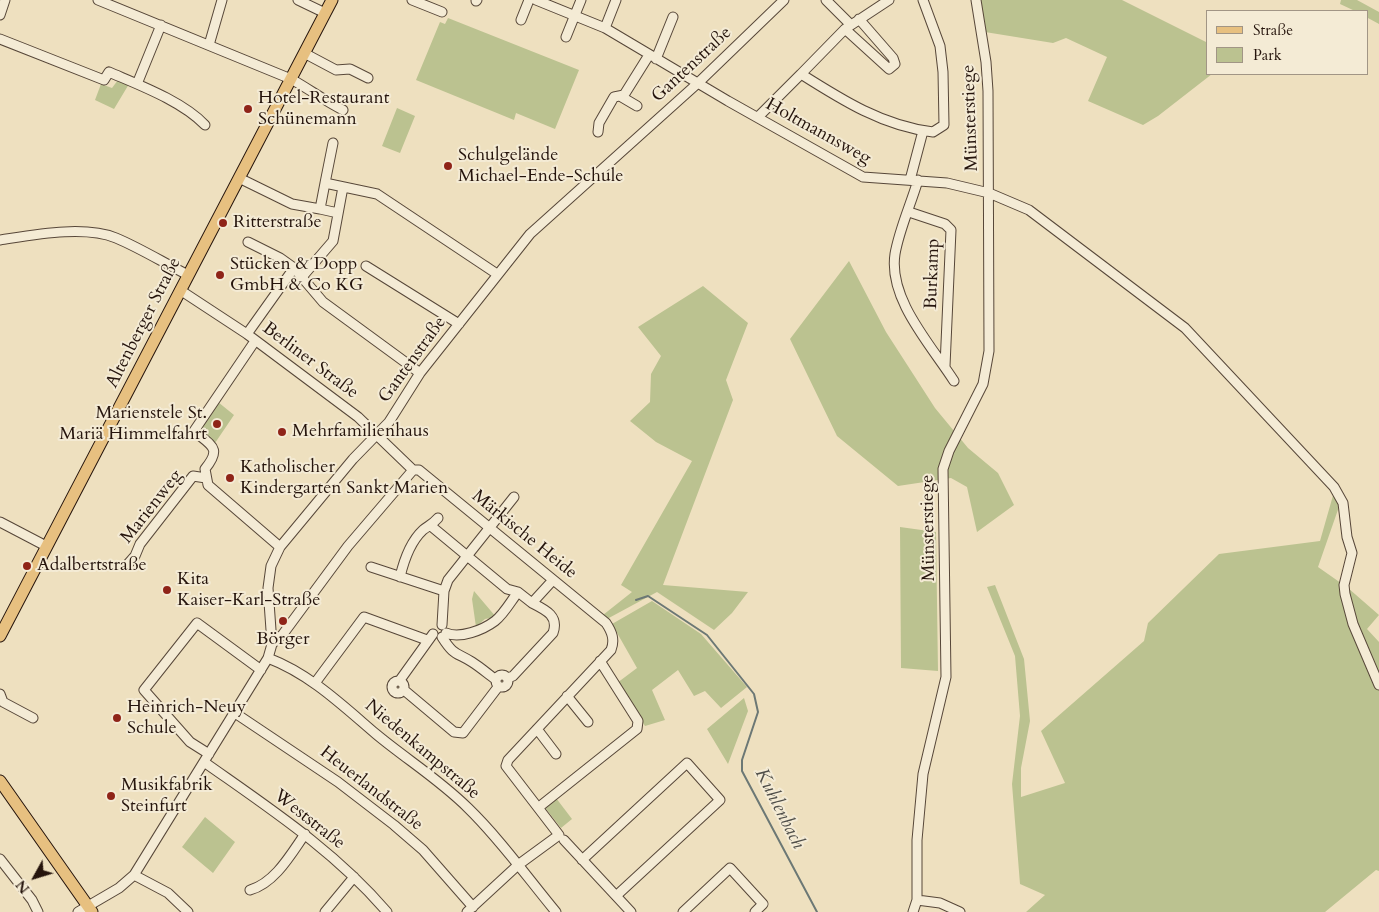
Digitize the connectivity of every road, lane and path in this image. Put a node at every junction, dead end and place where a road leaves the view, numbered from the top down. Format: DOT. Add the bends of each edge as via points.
graph roads {
  1 [pos="5,0"];
  2 [pos="98,0"];
  3 [pos="222,0"];
  4 [pos="298,0"];
  5 [pos="332,0"];
  6 [pos="412,0"];
  7 [pos="529,0"];
  8 [pos="536,0"];
  9 [pos="581,0"];
  10 [pos="616,0"];
  11 [pos="784,0"];
  12 [pos="826,0"];
  13 [pos="888,0"];
  14 [pos="924,0"];
  15 [pos="976,0"];
  16 [pos="120,4"];
  17 [pos="442,12"];
  18 [pos="325,13"];
  19 [pos="0,15"];
  20 [pos="575,16"];
  21 [pos="673,17"];
  22 [pos="859,19"];
  23 [pos="521,20"];
  24 [pos="161,25"];
  25 [pos="848,27"];
  26 [pos="605,28"];
  27 [pos="566,37"];
  28 [pos="0,39"];
  29 [pos="209,45"];
  30 [pos="304,53"];
  31 [pos="653,56"];
  32 [pos="801,74"];
  33 [pos="368,78"];
  34 [pos="291,79"];
  35 [pos="698,83"];
  36 [pos="137,84"];
  37 [pos="620,96"];
  38 [pos="637,106"];
  39 [pos="343,110"];
  40 [pos="758,117"];
  41 [pos="205,125"];
  42 [pos="923,131"];
  43 [pos="598,132"];
  44 [pos="333,143"];
  45 [pos="239,178"];
  46 [pos="914,180"];
  47 [pos="325,183"];
  48 [pos="344,187"];
  49 [pos="989,193"];
  50 [pos="320,209"];
  51 [pos="338,212"];
  52 [pos="909,212"];
  53 [pos="0,240"];
  54 [pos="248,242"];
  55 [pos="366,266"];
  56 [pos="294,268"];
  57 [pos="497,274"];
  58 [pos="188,275"];
  59 [pos="302,277"];
  60 [pos="180,290"];
  61 [pos="459,324"];
  62 [pos="246,334"];
  63 [pos="255,341"];
  64 [pos="945,366"];
  65 [pos="420,373"];
  66 [pos="954,381"];
  67 [pos="377,435"];
  68 [pos="413,470"];
  69 [pos="206,478"];
  70 [pos="514,497"];
  71 [pos="438,518"];
  72 [pos="0,522"];
  73 [pos="431,526"];
  74 [pos="489,528"];
  75 [pos="46,546"];
  76 [pos="280,547"];
  77 [pos="467,556"];
  78 [pos="126,565"];
  79 [pos="372,567"];
  80 [pos="400,577"];
  81 [pos="553,580"];
  82 [pos="444,591"];
  83 [pos="518,592"];
  84 [pos="532,603"];
  85 [pos="3,623"];
  86 [pos="438,634"];
  87 [pos="0,636"];
  88 [pos="272,644"];
  89 [pos="268,658"];
  90 [pos="600,661"];
  91 [pos="261,670"];
  92 [pos="315,682"];
  93 [pos="497,683"];
  94 [pos="1379,685"];
  95 [pos="0,694"];
  96 [pos="567,696"];
  97 [pos="234,713"];
  98 [pos="33,718"];
  99 [pos="588,722"];
  100 [pos="536,729"];
  101 [pos="556,754"];
  102 [pos="206,758"];
  103 [pos="0,781"];
  104 [pos="539,807"];
  105 [pos="305,834"];
  106 [pos="564,840"];
  107 [pos="0,859"];
  108 [pos="582,860"];
  109 [pos="518,865"];
  110 [pos="134,875"];
  111 [pos="354,877"];
  112 [pos="250,890"];
  113 [pos="616,896"];
  114 [pos="917,900"];
  115 [pos="86,910"];
  116 [pos="470,910"];
  117 [pos="38,912"];
  118 [pos="188,912"];
  119 [pos="325,912"];
  120 [pos="387,912"];
  121 [pos="556,912"];
  122 [pos="631,912"];
  123 [pos="683,912"];
  124 [pos="755,912"];
  125 [pos="913,912"];
  126 [pos="960,912"];
  1 -- 19 [label="street"];
  2 -- 16 [label="street"];
  3 -- 29 [label="street"];
  4 -- 18 [label="street"];
  5 -- 18 [label="main road, Altenberger Straße"];
  6 -- 17 [label="street"];
  7 -- 23 [label="street"];
  8 -- 20 [label="street, Holtmannsweg"];
  9 -- 20 [label="street"];
  10 -- 26 [label="street"];
  11 -- 35 [label="street, Gantenstraße"];
  12 -- 25 [label="street"];
  13 -- 22 [label="street"];
  14 -- 42 [label="street" via="940,46 944,125 933,132"];
  15 -- 49 [label="street, Münsterstiege" via="988,91"];
  16 -- 24 [label="street"];
  18 -- 30 [label="main road, Altenberger Straße"];
  20 -- 26 [label="street, Holtmannsweg"];
  20 -- 27 [label="street"];
  21 -- 31 [label="street"];
  22 -- 25 [label="street"];
  22 -- 25 [label="street" via="893,58 895,64 889,69"];
  24 -- 29 [label="street"];
  24 -- 36 [label="street"];
  25 -- 32 [label="street"];
  26 -- 31 [label="street, Holtmannsweg"];
  28 -- 36 [label="street" via="104,80 109,72"];
  29 -- 34 [label="street"];
  30 -- 33 [label="street" via="336,70 350,69"];
  30 -- 34 [label="main road, Altenberger Straße"];
  31 -- 35 [label="street, Holtmannsweg"];
  31 -- 37 [label="street"];
  32 -- 40 [label="street"];
  32 -- 42 [label="street" via="856,109"];
  34 -- 39 [label="street"];
  34 -- 45 [label="main road, Altenberger Straße"];
  35 -- 40 [label="street, Holtmannsweg"];
  35 -- 57 [label="street, Gantenstraße" via="539,225"];
  36 -- 41 [label="street" via="195,115"];
  37 -- 38 [label="street"];
  37 -- 43 [label="street" via="614,97 599,123"];
  40 -- 46 [label="street, Holtmannsweg" via="863,177"];
  42 -- 46 [label="street, Burkamp"];
  44 -- 47 [label="street"];
  45 -- 50 [label="street" via="292,204"];
  45 -- 58 [label="main road, Altenberger Straße"];
  46 -- 49 [label="street, Holtmannsweg" via="947,183"];
  46 -- 52 [label="street, Burkamp"];
  47 -- 48 [label="street"];
  47 -- 50 [label="street"];
  48 -- 51 [label="street"];
  48 -- 57 [label="street" via="372,192"];
  49 -- 94 [label="street, Holtmannsweg" via="1039,216 1185,328 1334,487 1343,503 1352,553 1344,585 1345,594 1353,624"];
  49 -- 114 [label="street, Münsterstiege" via="987,371 943,469 946,677 928,746 921,792"];
  50 -- 51 [label="street"];
  51 -- 59 [label="street" via="333,241"];
  52 -- 64 [label="street, Burkamp" via="896,254 896,281 905,305"];
  52 -- 64 [label="street, Burkamp" via="945,224 951,230"];
  53 -- 58 [label="street" via="32,235 94,233 115,237"];
  54 -- 56 [label="street"];
  55 -- 61 [label="street"];
  56 -- 59 [label="street"];
  56 -- 62 [label="street, Berliner Straße"];
  57 -- 61 [label="street, Gantenstraße"];
  58 -- 60 [label="main road, Altenberger Straße"];
  59 -- 65 [label="street" via="323,302"];
  60 -- 62 [label="street, Berliner Straße"];
  60 -- 75 [label="main road, Altenberger Straße"];
  61 -- 65 [label="street, Gantenstraße"];
  62 -- 63 [label="street, Berliner Straße"];
  63 -- 67 [label="street, Berliner Straße" via="358,417"];
  63 -- 69 [label="street, Marienweg" via="194,431 214,447 214,457 205,469"];
  64 -- 66 [label="street, Burkamp"];
  65 -- 67 [label="street, Gantenstraße"];
  67 -- 68 [label="street, Märkische Heide"];
  67 -- 76 [label="street, Gantenstraße" via="353,458"];
  68 -- 74 [label="street, Märkische Heide" via="419,470"];
  68 -- 88 [label="street" via="348,546 283,634"];
  69 -- 76 [label="street, Marienweg" via="212,491"];
  69 -- 78 [label="street, Marienweg" via="193,476 140,544 136,556"];
  70 -- 74 [label="street"];
  71 -- 73 [label="street"];
  72 -- 75 [label="street"];
  73 -- 77 [label="street"];
  73 -- 80 [label="street" via="409,548"];
  74 -- 77 [label="street"];
  74 -- 81 [label="street, Märkische Heide"];
  75 -- 85 [label="main road, Altenberger Straße"];
  76 -- 88 [label="street, Gantenstraße" via="271,566 268,588"];
  77 -- 82 [label="street" via="448,580"];
  77 -- 83 [label="street" via="507,588"];
  79 -- 80 [label="street"];
  80 -- 82 [label="street"];
  81 -- 84 [label="street"];
  81 -- 90 [label="street, Märkische Heide" via="610,630 613,644"];
  82 -- 86 [label="street"];
  83 -- 84 [label="street"];
  83 -- 86 [label="street" via="495,620 453,636"];
  84 -- 93 [label="street" via="553,617 556,625 553,633 513,676 498,675"];
  85 -- 87 [label="main road, Altenberger Straße"];
  86 -- 92 [label="street" via="364,617"];
  86 -- 93 [label="street" via="450,650 471,661"];
  86 -- 93 [label="street" via="400,680 404,683 404,690 454,732 463,733"];
  88 -- 89 [label="street, Gantenstraße"];
  89 -- 91 [label="street, Gantenstraße"];
  89 -- 92 [label="street, Niedenkampstraße"];
  90 -- 96 [label="street"];
  90 -- 104 [label="street" via="638,721 637,729"];
  91 -- 97 [label="street, Gantenstraße"];
  91 -- 102 [label="street, Weststraße" via="197,623 144,690"];
  92 -- 109 [label="street, Niedenkampstraße" via="469,808"];
  95 -- 98 [label="street" via="3,702"];
  96 -- 99 [label="street"];
  96 -- 100 [label="street"];
  97 -- 102 [label="street, Gantenstraße"];
  97 -- 116 [label="street, Heuerlandstraße" via="315,766 394,825 423,850"];
  100 -- 101 [label="street"];
  100 -- 104 [label="street" via="506,766"];
  102 -- 105 [label="street, Weststraße"];
  102 -- 110 [label="street, Gantenstraße"];
  103 -- 115 [label="main road"];
  104 -- 109 [label="street" via="559,835"];
  105 -- 111 [label="street, Weststraße"];
  105 -- 112 [label="street" via="273,876 260,887"];
  106 -- 108 [label="street"];
  107 -- 117 [label="street"];
  108 -- 113 [label="street"];
  108 -- 113 [label="street" via="687,764 720,800"];
  109 -- 116 [label="street"];
  109 -- 121 [label="street, Niedenkampstraße"];
  110 -- 115 [label="street, Gantenstraße"];
  110 -- 118 [label="street" via="168,893"];
  111 -- 119 [label="street"];
  111 -- 120 [label="street, Weststraße"];
  113 -- 122 [label="street"];
  114 -- 125 [label="street, Münsterstiege"];
  114 -- 126 [label="street" via="940,903"];
  123 -- 124 [label="street" via="730,868 763,904"];
}
